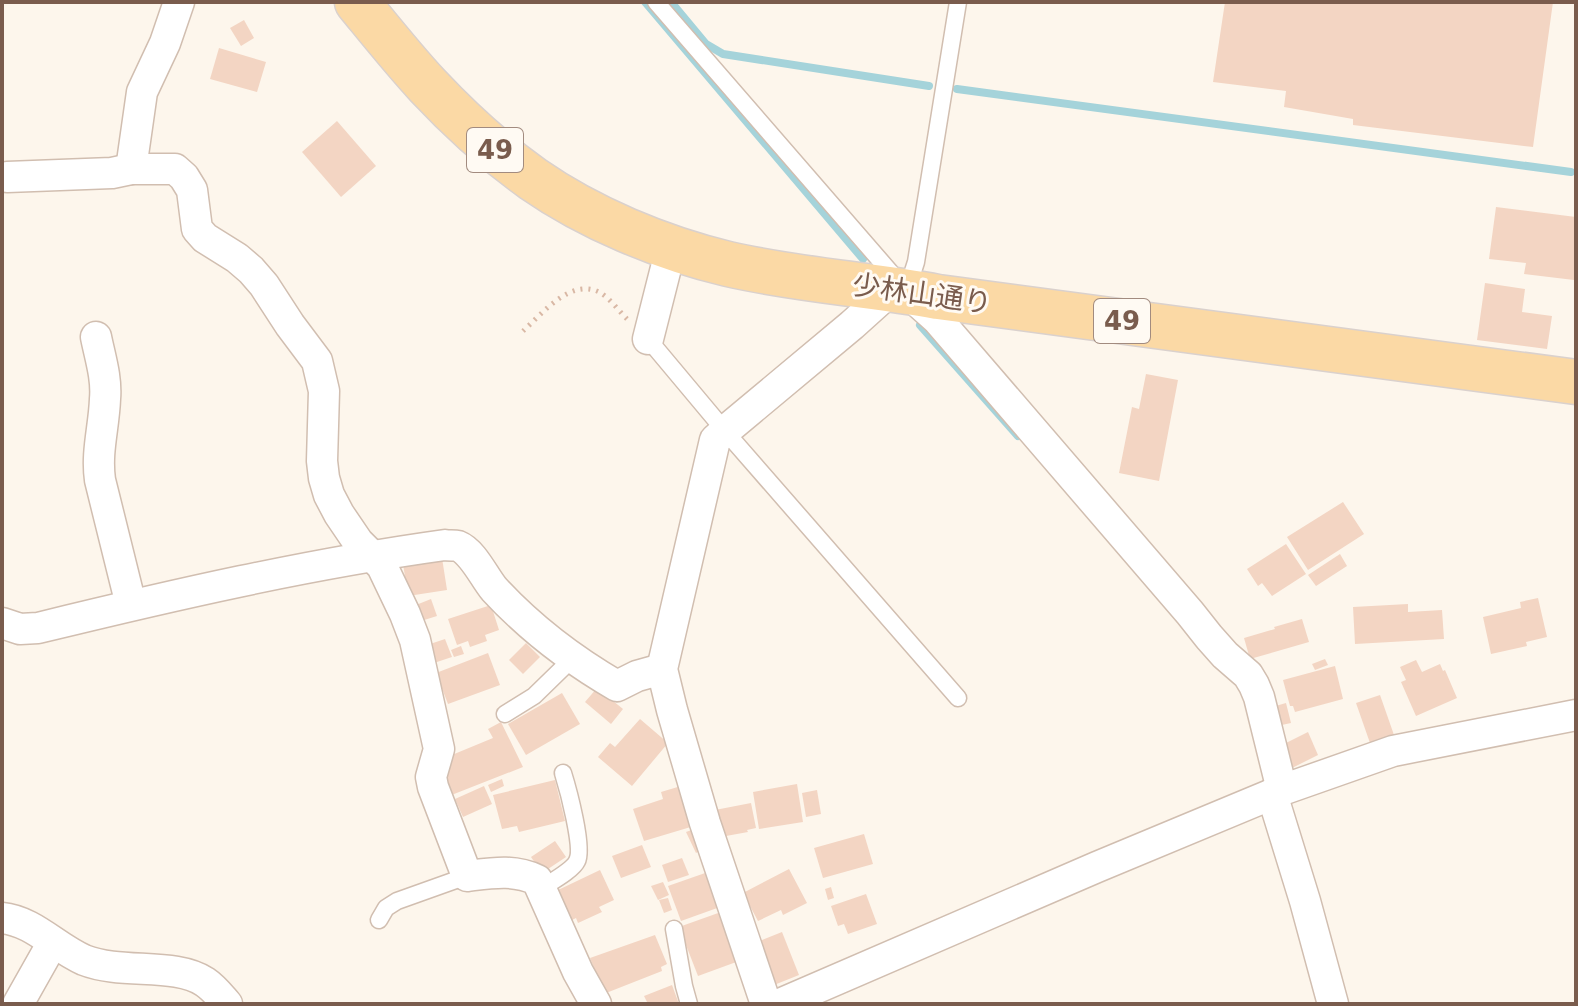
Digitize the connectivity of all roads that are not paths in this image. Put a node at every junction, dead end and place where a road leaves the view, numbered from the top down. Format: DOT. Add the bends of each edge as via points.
graph roads {
  1 [pos="179,2"];
  2 [pos="357,2"];
  3 [pos="656,2"];
  4 [pos="958,2"];
  5 [pos="131,169"];
  6 [pos="7,177"];
  7 [pos="671,248"];
  8 [pos="899,290"];
  9 [pos="96,337"];
  10 [pos="648,339"];
  11 [pos="1576,382"];
  12 [pos="725,431"];
  13 [pos="373,557"];
  14 [pos="131,605"];
  15 [pos="2,623"];
  16 [pos="573,658"];
  17 [pos="662,669"];
  18 [pos="958,698"];
  19 [pos="505,714"];
  20 [pos="1576,715"];
  21 [pos="563,773"];
  22 [pos="1277,792"];
  23 [pos="467,876"];
  24 [pos="542,888"];
  25 [pos="2,918"];
  26 [pos="379,920"];
  27 [pos="674,929"];
  28 [pos="53,942"];
  29 [pos="18,1004"];
  30 [pos="227,1004"];
  31 [pos="596,1004"];
  32 [pos="689,1004"];
  33 [pos="766,1004"];
  34 [pos="780,1004"];
  35 [pos="1333,1004"];
  1 -- 5 [label="street" via="142,92"];
  2 -- 7 [label="main road, 少林山通り / 49" via="428,86 503,156 578,205"];
  3 -- 8 [label="lane"];
  4 -- 8 [label="lane" via="916,262"];
  5 -- 6 [label="street"];
  5 -- 13 [label="street" via="175,169 184,177 192,190 197,229 264,285 317,361 324,391 324,478 339,514"];
  7 -- 8 [label="main road, 少林山通り / 49" via="773,273"];
  7 -- 10 [label="street"];
  8 -- 11 [label="main road, 少林山通り / 49"];
  8 -- 12 [label="street"];
  8 -- 22 [label="street" via="937,319 1209,637 1248,675 1259,697"];
  9 -- 14 [label="street" via="105,382 100,480"];
  10 -- 12 [label="lane"];
  12 -- 17 [label="street" via="715,440"];
  12 -- 18 [label="lane"];
  13 -- 14 [label="street"];
  13 -- 16 [label="street" via="458,547 509,605"];
  13 -- 23 [label="street" via="415,640 439,749 433,787"];
  14 -- 15 [label="street" via="38,628"];
  16 -- 17 [label="street" via="617,686"];
  16 -- 19 [label="lane" via="534,696"];
  17 -- 33 [label="street" via="705,823"];
  20 -- 22 [label="street" via="1393,751"];
  21 -- 24 [label="lane" via="578,836 578,861"];
  22 -- 34 [label="street"];
  22 -- 35 [label="street"];
  23 -- 24 [label="street" via="512,872 537,880"];
  23 -- 26 [label="lane" via="397,901"];
  24 -- 31 [label="street"];
  25 -- 28 [label="street" via="23,923"];
  27 -- 32 [label="lane"];
  28 -- 29 [label="street"];
  28 -- 30 [label="street" via="103,966 189,975 215,989"];
}
